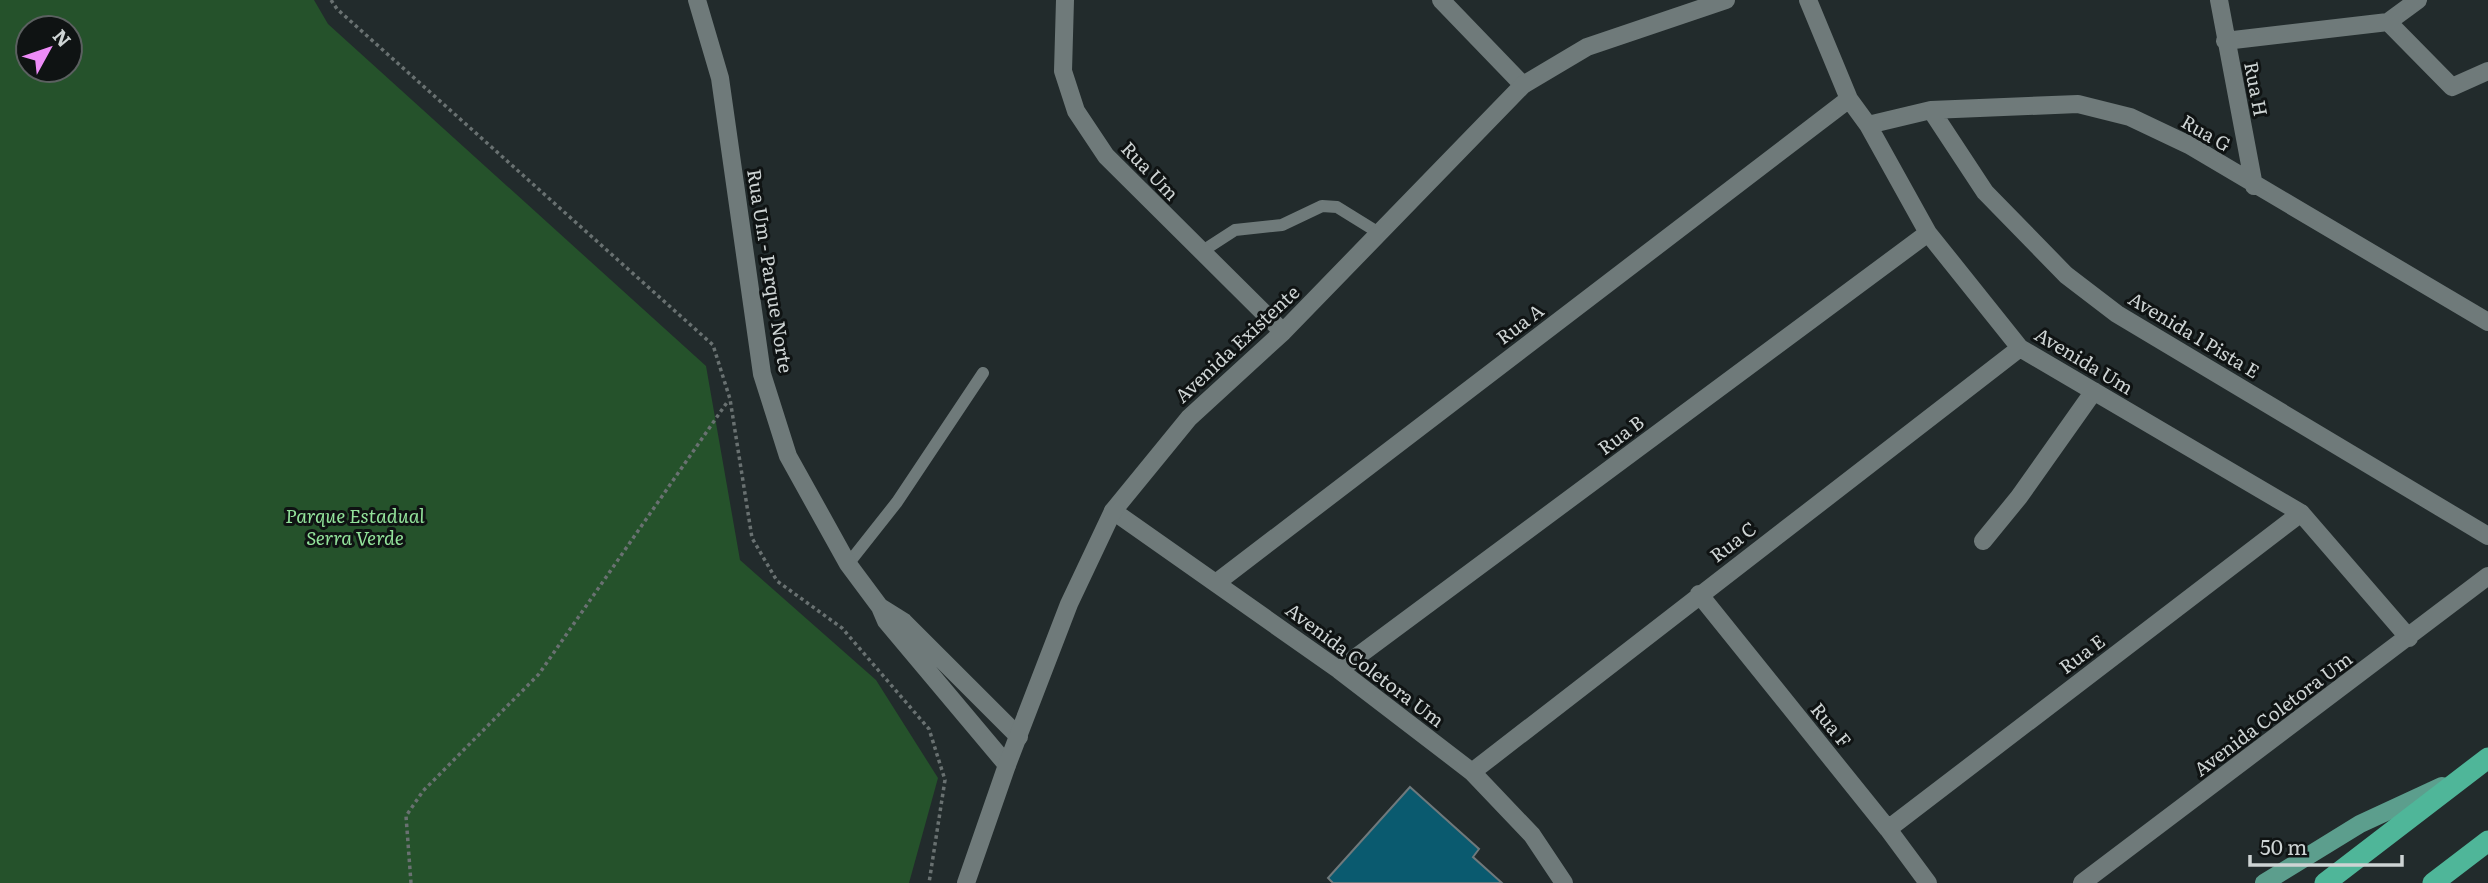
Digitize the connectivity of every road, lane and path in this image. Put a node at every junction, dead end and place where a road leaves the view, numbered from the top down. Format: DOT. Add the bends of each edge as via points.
graph roads {
  1 [pos="331,0"];
  2 [pos="696,0"];
  3 [pos="1065,0"];
  4 [pos="1441,0"];
  5 [pos="1726,0"];
  6 [pos="1808,0"];
  7 [pos="2219,0"];
  8 [pos="2418,0"];
  9 [pos="2388,22"];
  10 [pos="2225,41"];
  11 [pos="2488,71"];
  12 [pos="1523,85"];
  13 [pos="1849,99"];
  14 [pos="1931,110"];
  15 [pos="1868,125"];
  16 [pos="2254,186"];
  17 [pos="1379,233"];
  18 [pos="1928,233"];
  19 [pos="1201,252"];
  20 [pos="2488,322"];
  21 [pos="1283,332"];
  22 [pos="2020,348"];
  23 [pos="983,373"];
  24 [pos="2094,391"];
  25 [pos="730,399"];
  26 [pos="1113,511"];
  27 [pos="2301,513"];
  28 [pos="2488,536"];
  29 [pos="1983,541"];
  30 [pos="848,564"];
  31 [pos="2488,576"];
  32 [pos="1216,583"];
  33 [pos="1699,594"];
  34 [pos="880,607"];
  35 [pos="2409,638"];
  36 [pos="1339,670"];
  37 [pos="1019,737"];
  38 [pos="2488,758"];
  39 [pos="1007,765"];
  40 [pos="1472,772"];
  41 [pos="2468,774"];
  42 [pos="1888,829"];
  43 [pos="2488,841"];
  44 [pos="411,883"];
  45 [pos="929,883"];
  46 [pos="966,883"];
  47 [pos="1564,883"];
  48 [pos="1928,883"];
  49 [pos="2082,883"];
  50 [pos="2264,883"];
  51 [pos="2325,883"];
  52 [pos="2433,883"];
  1 -- 25 [label="path" via="713,345"];
  2 -- 30 [label="street, Rua Um - Parque Norte" via="720,78 762,374 788,456"];
  3 -- 19 [label="street, Rua Um" via="1063,71 1076,111 1106,156"];
  4 -- 12 [label="street"];
  5 -- 12 [label="street, Avenida Existente" via="1587,47"];
  6 -- 13 [label="street, Avenida Um"];
  7 -- 10 [label="street, Rua H"];
  8 -- 9 [label="street"];
  9 -- 10 [label="street"];
  9 -- 11 [label="street" via="2452,88"];
  10 -- 16 [label="street, Rua H"];
  12 -- 17 [label="street, Avenida Existente"];
  13 -- 15 [label="street, Avenida Um"];
  13 -- 32 [label="street, Rua A"];
  14 -- 15 [label="street, Rua G"];
  14 -- 16 [label="street, Rua G" via="2078,104 2130,117 2189,145"];
  14 -- 28 [label="street, Avenida 1 Pista E" via="1985,192 2066,275 2117,314"];
  15 -- 18 [label="street, Avenida Um"];
  16 -- 20 [label="street, Rua G"];
  17 -- 19 [label="lane" via="1337,207 1322,206 1283,225 1235,230"];
  17 -- 21 [label="street, Avenida Existente"];
  18 -- 22 [label="street, Avenida Um"];
  18 -- 36 [label="street, Rua B"];
  19 -- 21 [label="street, Rua Um"];
  21 -- 26 [label="street, Avenida Existente" via="1189,418"];
  22 -- 24 [label="street, Avenida Um"];
  22 -- 33 [label="street, Rua C"];
  23 -- 30 [label="lane" via="897,502"];
  24 -- 27 [label="street, Avenida Um"];
  24 -- 29 [label="street"];
  25 -- 44 [label="path" via="539,674 423,791 406,816"];
  25 -- 45 [label="path" via="752,538 777,581 842,628 929,729 945,780"];
  26 -- 32 [label="street, Avenida Coletora Um"];
  26 -- 37 [label="street, Avenida Existente" via="1069,604"];
  27 -- 35 [label="street, Avenida Um"];
  27 -- 42 [label="street, Rua E"];
  30 -- 34 [label="street, Rua Um - Parque Norte"];
  31 -- 35 [label="street, Avenida Coletora Um"];
  32 -- 36 [label="street, Avenida Coletora Um"];
  33 -- 40 [label="street, Rua C" via="1617,663"];
  33 -- 42 [label="street, Rua F"];
  34 -- 37 [label="street, Rua Um - Parque Norte" via="904,622"];
  34 -- 39 [label="street, Rua Um - Parque Norte" via="895,632"];
  35 -- 49 [label="street, Avenida Coletora Um"];
  36 -- 40 [label="street, Avenida Coletora Um"];
  37 -- 39 [label="street, Avenida Existente"];
  38 -- 41 [label="highway"];
  39 -- 46 [label="street, Avenida Existente"];
  40 -- 47 [label="street, Avenida Coletora Um" via="1532,835"];
  41 -- 50 [label="main road" via="2360,824"];
  41 -- 51 [label="highway"];
  42 -- 48 [label="street, Rua F"];
  43 -- 52 [label="highway"];
}
